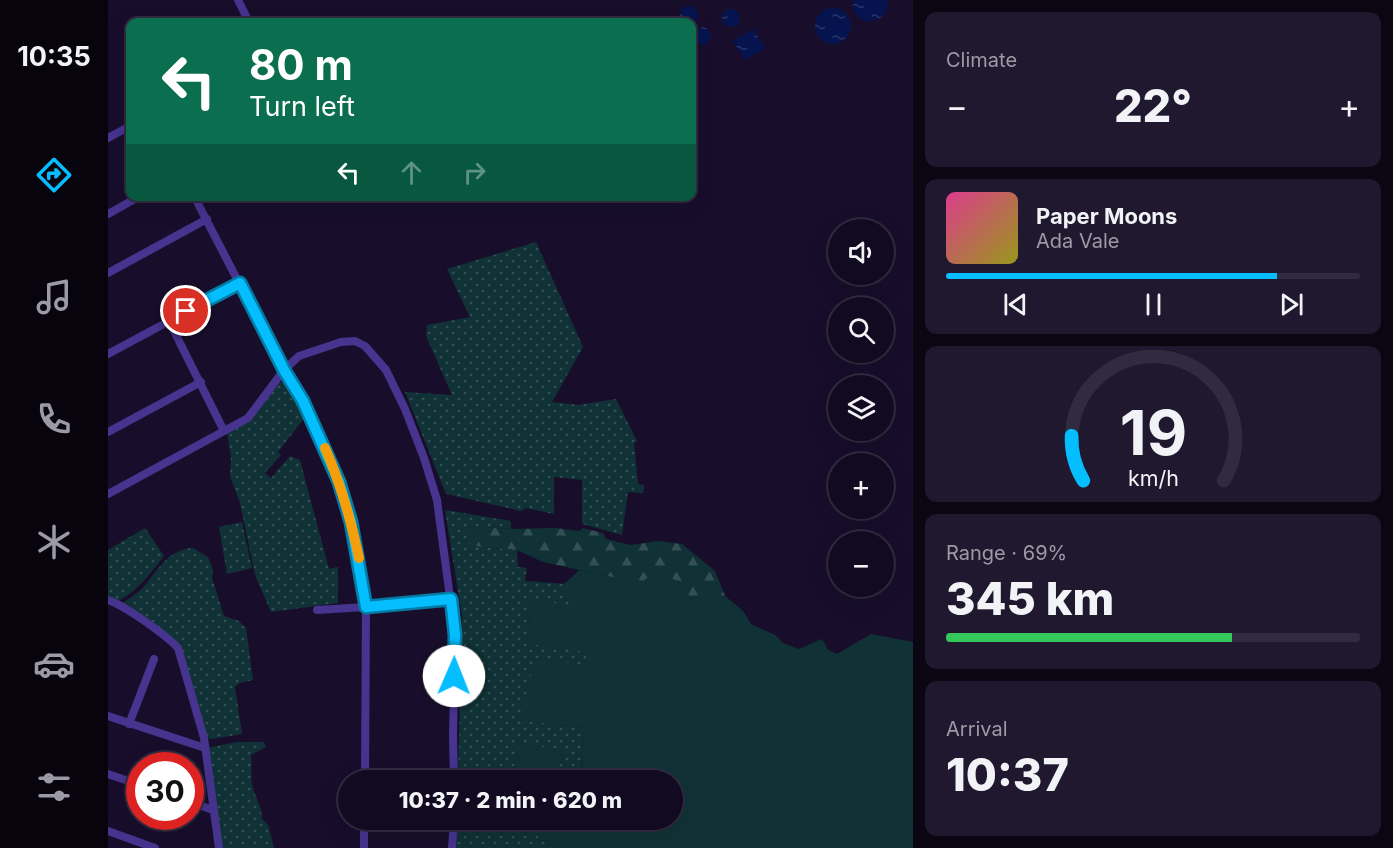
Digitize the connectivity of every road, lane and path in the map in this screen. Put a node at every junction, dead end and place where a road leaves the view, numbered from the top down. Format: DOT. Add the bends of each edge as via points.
graph roads {
  1 [pos="238,0"];
  2 [pos="247,18"];
  3 [pos="126,128"];
  4 [pos="108,138"];
  5 [pos="131,201"];
  6 [pos="197,201"];
  7 [pos="108,214"];
  8 [pos="207,219"];
  9 [pos="108,273"];
  10 [pos="240,283"];
  11 [pos="169,321"];
  12 [pos="108,354"];
  13 [pos="284,370"];
  14 [pos="201,382"];
  15 [pos="224,431"];
  16 [pos="108,432"];
  17 [pos="108,494"];
  18 [pos="451,599"];
  19 [pos="108,600"];
  20 [pos="366,607"];
  21 [pos="317,610"];
  22 [pos="154,659"];
  23 [pos="108,716"];
  24 [pos="129,724"];
  25 [pos="205,748"];
  26 [pos="365,770"];
  27 [pos="454,770"];
  28 [pos="108,774"];
  29 [pos="126,780"];
  30 [pos="204,807"];
  31 [pos="213,810"];
  32 [pos="364,830"];
  33 [pos="453,830"];
  34 [pos="108,831"];
  35 [pos="155,848"];
  36 [pos="219,848"];
  37 [pos="364,848"];
  38 [pos="452,848"];
  1 -- 2 [label="street"];
  3 -- 4 [label="street"];
  5 -- 7 [label="street"];
  6 -- 8 [label="street"];
  8 -- 9 [label="street"];
  8 -- 10 [label="street"];
  10 -- 11 [label="street"];
  10 -- 13 [label="street"];
  11 -- 12 [label="street"];
  11 -- 14 [label="street"];
  13 -- 15 [label="street" via="248,418"];
  13 -- 18 [label="street" via="299,356 346,341 365,346 386,370 405,409 437,500"];
  13 -- 20 [label="street" via="303,401 339,482 351,522"];
  14 -- 15 [label="street"];
  14 -- 16 [label="street"];
  15 -- 17 [label="street"];
  18 -- 20 [label="street"];
  18 -- 27 [label="street" via="455,635"];
  19 -- 25 [label="street" via="119,603 178,648"];
  20 -- 21 [label="street"];
  20 -- 26 [label="street"];
  22 -- 24 [label="street"];
  23 -- 24 [label="street"];
  24 -- 25 [label="street"];
  25 -- 31 [label="street"];
  28 -- 29 [label="street"];
  30 -- 31 [label="street"];
  31 -- 36 [label="street"];
  32 -- 37 [label="street"];
  33 -- 38 [label="street"];
  34 -- 35 [label="street"];
}
